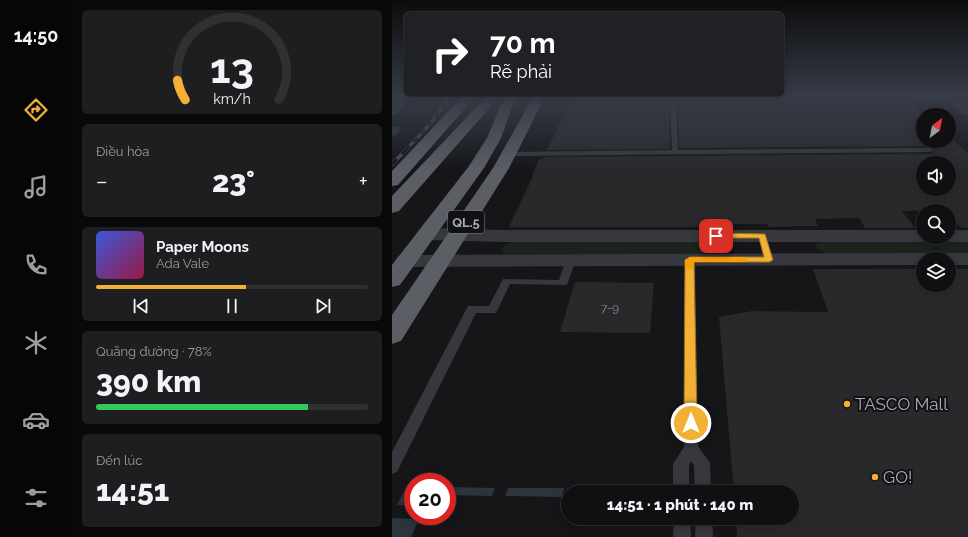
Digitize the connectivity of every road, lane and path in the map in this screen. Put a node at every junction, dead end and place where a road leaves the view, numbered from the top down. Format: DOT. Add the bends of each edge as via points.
graph roads {
  1 [pos="446,122"];
  2 [pos="479,122"];
  3 [pos="497,122"];
  4 [pos="513,122"];
  5 [pos="525,122"];
  6 [pos="674,122"];
  7 [pos="494,138"];
  8 [pos="931,150"];
  9 [pos="675,152"];
  10 [pos="508,154"];
  11 [pos="392,181"];
  12 [pos="392,207"];
  13 [pos="426,234"];
  14 [pos="458,234"];
  15 [pos="762,236"];
  16 [pos="916,236"];
  17 [pos="956,236"];
  18 [pos="968,236"];
  19 [pos="916,259"];
  20 [pos="956,259"];
  21 [pos="968,259"];
  22 [pos="571,260"];
  23 [pos="690,260"];
  24 [pos="769,260"];
  25 [pos="406,261"];
  26 [pos="440,261"];
  27 [pos="392,280"];
  28 [pos="392,335"];
  29 [pos="691,448"];
  30 [pos="392,467"];
  31 [pos="681,485"];
  32 [pos="703,485"];
  33 [pos="682,525"];
  34 [pos="704,525"];
  35 [pos="682,537"];
  36 [pos="704,537"];
  1 -- 11 [label="highway"];
  2 -- 12 [label="highway, QL.5"];
  3 -- 7 [label="highway, QL.5"];
  4 -- 7 [label="highway"];
  5 -- 10 [label="highway, QL.5"];
  6 -- 9 [label="lane"];
  7 -- 13 [label="highway, QL.5" via="476,168"];
  8 -- 9 [label="lane"];
  9 -- 10 [label="lane"];
  10 -- 14 [label="highway, QL.5"];
  13 -- 14 [label="street"];
  13 -- 25 [label="highway, QL.5"];
  14 -- 15 [label="street"];
  14 -- 26 [label="highway, QL.5"];
  15 -- 16 [label="street"];
  15 -- 24 [label="street"];
  17 -- 18 [label="street"];
  19 -- 24 [label="street"];
  20 -- 21 [label="street"];
  22 -- 23 [label="street"];
  22 -- 26 [label="street"];
  22 -- 30 [label="lane" via="564,283 507,281 492,310 472,309"];
  23 -- 24 [label="street"];
  23 -- 29 [label="lane"];
  25 -- 26 [label="street"];
  25 -- 27 [label="highway, QL.5"];
  26 -- 28 [label="highway, QL.5"];
  29 -- 31 [label="lane" via="681,464"];
  29 -- 32 [label="lane" via="702,463"];
  33 -- 35 [label="lane"];
  34 -- 36 [label="lane"];
}
